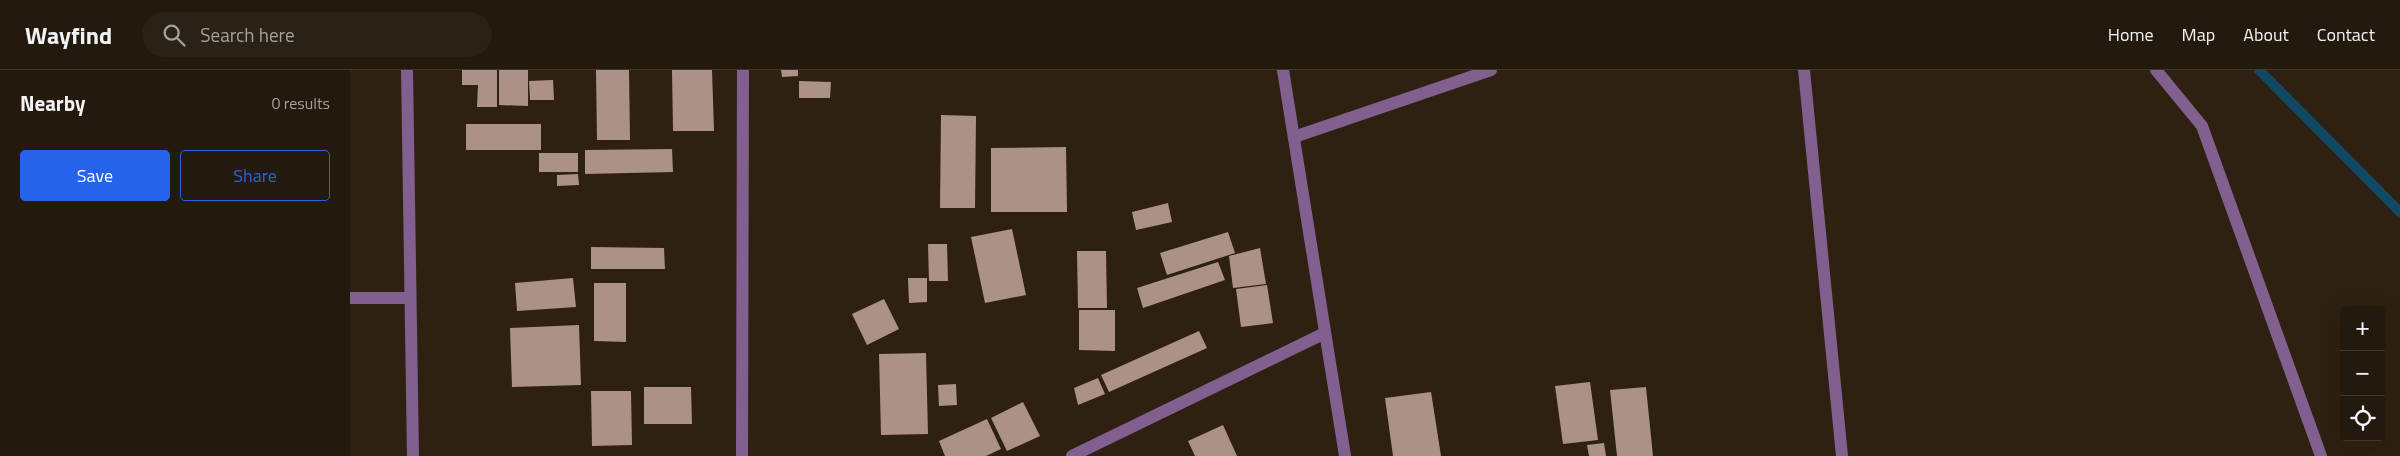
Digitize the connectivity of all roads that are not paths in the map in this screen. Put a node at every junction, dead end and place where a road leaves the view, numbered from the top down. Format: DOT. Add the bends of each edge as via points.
graph roads {
  1 [pos="407,70"];
  2 [pos="743,70"];
  3 [pos="1283,70"];
  4 [pos="1491,70"];
  5 [pos="1804,70"];
  6 [pos="2156,70"];
  7 [pos="1294,137"];
  8 [pos="350,298"];
  9 [pos="410,298"];
  10 [pos="1325,333"];
  11 [pos="413,456"];
  12 [pos="742,456"];
  13 [pos="1072,456"];
  14 [pos="1345,456"];
  15 [pos="1842,456"];
  16 [pos="2321,456"];
  1 -- 9 [label="street"];
  2 -- 12 [label="street"];
  3 -- 7 [label="street"];
  4 -- 7 [label="street"];
  5 -- 15 [label="street"];
  6 -- 16 [label="street" via="2202,126"];
  7 -- 10 [label="street"];
  8 -- 9 [label="street"];
  9 -- 11 [label="street"];
  10 -- 13 [label="street"];
  10 -- 14 [label="street"];
}
